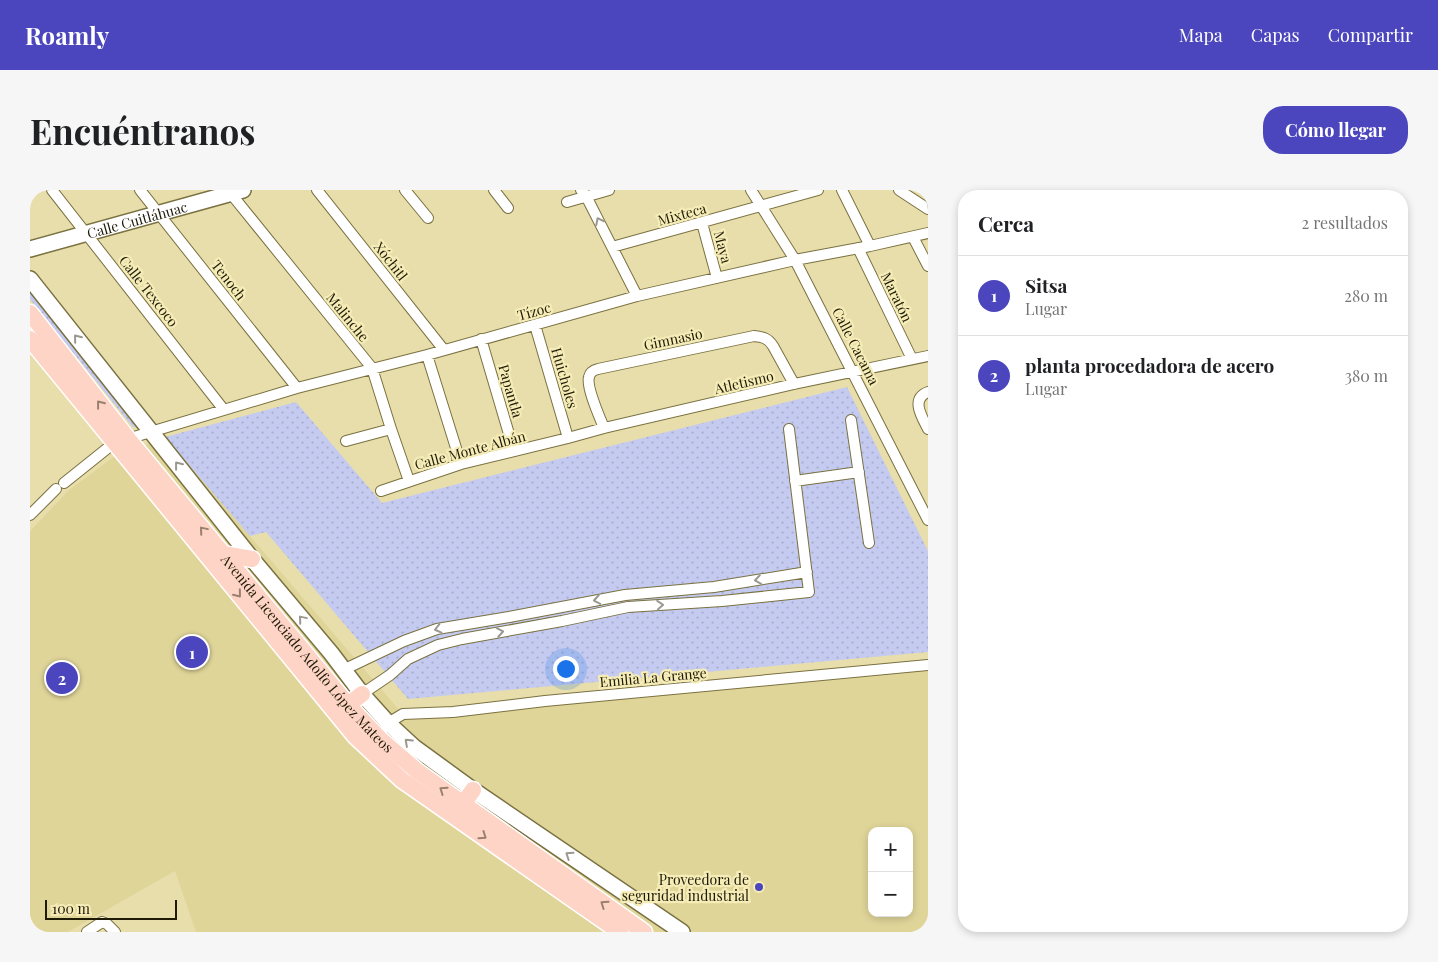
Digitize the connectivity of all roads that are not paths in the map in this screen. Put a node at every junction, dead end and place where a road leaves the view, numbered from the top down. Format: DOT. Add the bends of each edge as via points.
graph roads {
  1 [pos="52,190"];
  2 [pos="140,190"];
  3 [pos="317,190"];
  4 [pos="405,190"];
  5 [pos="494,190"];
  6 [pos="609,190"];
  7 [pos="751,190"];
  8 [pos="818,190"];
  9 [pos="842,190"];
  10 [pos="898,190"];
  11 [pos="234,191"];
  12 [pos="584,193"];
  13 [pos="567,202"];
  14 [pos="761,206"];
  15 [pos="508,208"];
  16 [pos="928,209"];
  17 [pos="158,213"];
  18 [pos="428,218"];
  19 [pos="702,222"];
  20 [pos="86,233"];
  21 [pos="928,233"];
  22 [pos="913,237"];
  23 [pos="870,246"];
  24 [pos="612,247"];
  25 [pos="858,248"];
  26 [pos="30,249"];
  27 [pos="796,260"];
  28 [pos="928,266"];
  29 [pos="717,278"];
  30 [pos="30,279"];
  31 [pos="637,296"];
  32 [pos="30,313"];
  33 [pos="535,325"];
  34 [pos="30,339"];
  35 [pos="481,339"];
  36 [pos="444,350"];
  37 [pos="426,355"];
  38 [pos="928,356"];
  39 [pos="912,359"];
  40 [pos="372,368"];
  41 [pos="853,371"];
  42 [pos="794,384"];
  43 [pos="297,388"];
  44 [pos="928,392"];
  45 [pos="224,410"];
  46 [pos="851,420"];
  47 [pos="604,428"];
  48 [pos="391,429"];
  49 [pos="789,429"];
  50 [pos="928,429"];
  51 [pos="151,431"];
  52 [pos="568,438"];
  53 [pos="121,441"];
  54 [pos="346,441"];
  55 [pos="514,451"];
  56 [pos="461,464"];
  57 [pos="859,472"];
  58 [pos="409,481"];
  59 [pos="795,481"];
  60 [pos="381,491"];
  61 [pos="30,515"];
  62 [pos="928,520"];
  63 [pos="869,543"];
  64 [pos="223,554"];
  65 [pos="252,559"];
  66 [pos="806,572"];
  67 [pos="928,665"];
  68 [pos="343,670"];
  69 [pos="318,690"];
  70 [pos="362,694"];
  71 [pos="348,705"];
  72 [pos="388,723"];
  73 [pos="377,747"];
  74 [pos="473,790"];
  75 [pos="463,804"];
  76 [pos="87,932"];
  77 [pos="115,932"];
  78 [pos="620,932"];
  79 [pos="644,932"];
  80 [pos="682,932"];
  1 -- 20 [label="street, Calle Texcoco"];
  2 -- 17 [label="street, Tenoch"];
  3 -- 36 [label="street, Xóchitl"];
  4 -- 18 [label="street"];
  5 -- 15 [label="street"];
  6 -- 12 [label="street"];
  7 -- 14 [label="street, Calle Cacama"];
  8 -- 14 [label="street, Mixteca"];
  9 -- 23 [label="street"];
  10 -- 16 [label="street"];
  11 -- 17 [label="street, Calle Cuitláhuac"];
  11 -- 40 [label="street, Malinche"];
  12 -- 13 [label="street"];
  24 -- 12 [label="street, one-way"];
  14 -- 19 [label="street, Mixteca"];
  14 -- 27 [label="street, Calle Cacama"];
  17 -- 20 [label="street, Calle Cuitláhuac"];
  17 -- 43 [label="street, Tenoch"];
  19 -- 24 [label="street, Mixteca"];
  19 -- 29 [label="street, Maya"];
  20 -- 26 [label="street, Calle Cuitláhuac"];
  20 -- 45 [label="street, Calle Texcoco"];
  21 -- 22 [label="street, Tízoc"];
  22 -- 23 [label="street, Tízoc"];
  22 -- 28 [label="street"];
  23 -- 25 [label="street, Tízoc"];
  24 -- 31 [label="street"];
  25 -- 27 [label="street, Tízoc"];
  25 -- 39 [label="street, Maratón"];
  27 -- 29 [label="street, Tízoc"];
  27 -- 41 [label="street, Calle Cacama"];
  29 -- 31 [label="street, Tízoc"];
  51 -- 30 [label="street, one-way"];
  31 -- 33 [label="street, Tízoc"];
  53 -- 32 [label="main road, Avenida Licenciado Adolfo López Mateos, one-way"];
  33 -- 35 [label="street, Tízoc"];
  33 -- 52 [label="street, Huicholes"];
  34 -- 53 [label="main road, Avenida Licenciado Adolfo López Mateos"];
  35 -- 36 [label="street, Tízoc"];
  35 -- 55 [label="street, Papantla"];
  36 -- 37 [label="street, Tízoc"];
  37 -- 40 [label="street, Tízoc"];
  37 -- 56 [label="street"];
  38 -- 39 [label="street, Atletismo"];
  39 -- 41 [label="street, Atletismo"];
  40 -- 43 [label="street, Tízoc"];
  40 -- 48 [label="street, Malinche"];
  41 -- 42 [label="street, Atletismo"];
  41 -- 62 [label="street, Calle Cacama"];
  42 -- 47 [label="street, Atletismo"];
  42 -- 47 [label="street, Gimnasio" via="773,346 759,336 598,369 591,373 589,382"];
  43 -- 45 [label="street, Tízoc"];
  44 -- 50 [label="street" via="918,400"];
  45 -- 51 [label="street, Tízoc"];
  46 -- 57 [label="street"];
  47 -- 52 [label="street, Atletismo"];
  48 -- 54 [label="street"];
  48 -- 58 [label="street, Malinche"];
  49 -- 59 [label="street"];
  51 -- 53 [label="street, Tízoc"];
  65 -- 51 [label="street, one-way"];
  52 -- 55 [label="street, Calle Monte Albán"];
  53 -- 61 [label="street" via="60,486"];
  64 -- 53 [label="main road, Avenida Licenciado Adolfo López Mateos, one-way"];
  53 -- 69 [label="main road, Avenida Licenciado Adolfo López Mateos, one-way"];
  55 -- 56 [label="street, Calle Monte Albán"];
  56 -- 58 [label="street, Calle Monte Albán"];
  57 -- 59 [label="street"];
  57 -- 63 [label="street"];
  58 -- 60 [label="street, Calle Monte Albán"];
  59 -- 66 [label="street"];
  64 -- 65 [label="main road"];
  64 -- 71 [label="main road, Avenida Licenciado Adolfo López Mateos"];
  68 -- 65 [label="street, one-way"];
  66 -- 68 [label="street, one-way" via="626,595 437,629"];
  70 -- 66 [label="street, one-way" via="408,659 462,638 628,608 809,592"];
  67 -- 72 [label="street, Emilia La Grange" via="453,712 403,714"];
  68 -- 70 [label="street"];
  69 -- 71 [label="main road" via="339,710"];
  69 -- 73 [label="main road, Avenida Licenciado Adolfo López Mateos" via="355,736"];
  70 -- 71 [label="main road"];
  70 -- 72 [label="street"];
  71 -- 73 [label="main road, Avenida Licenciado Adolfo López Mateos"];
  72 -- 73 [label="street"];
  74 -- 72 [label="street, one-way" via="414,748"];
  75 -- 73 [label="main road, Avenida Licenciado Adolfo López Mateos, one-way"];
  73 -- 78 [label="main road, Avenida Licenciado Adolfo López Mateos, one-way" via="402,780"];
  74 -- 75 [label="main road"];
  80 -- 74 [label="street, one-way"];
  79 -- 75 [label="main road, Avenida Licenciado Adolfo López Mateos, one-way"];
  76 -- 77 [label="street" via="102,922"];
}
